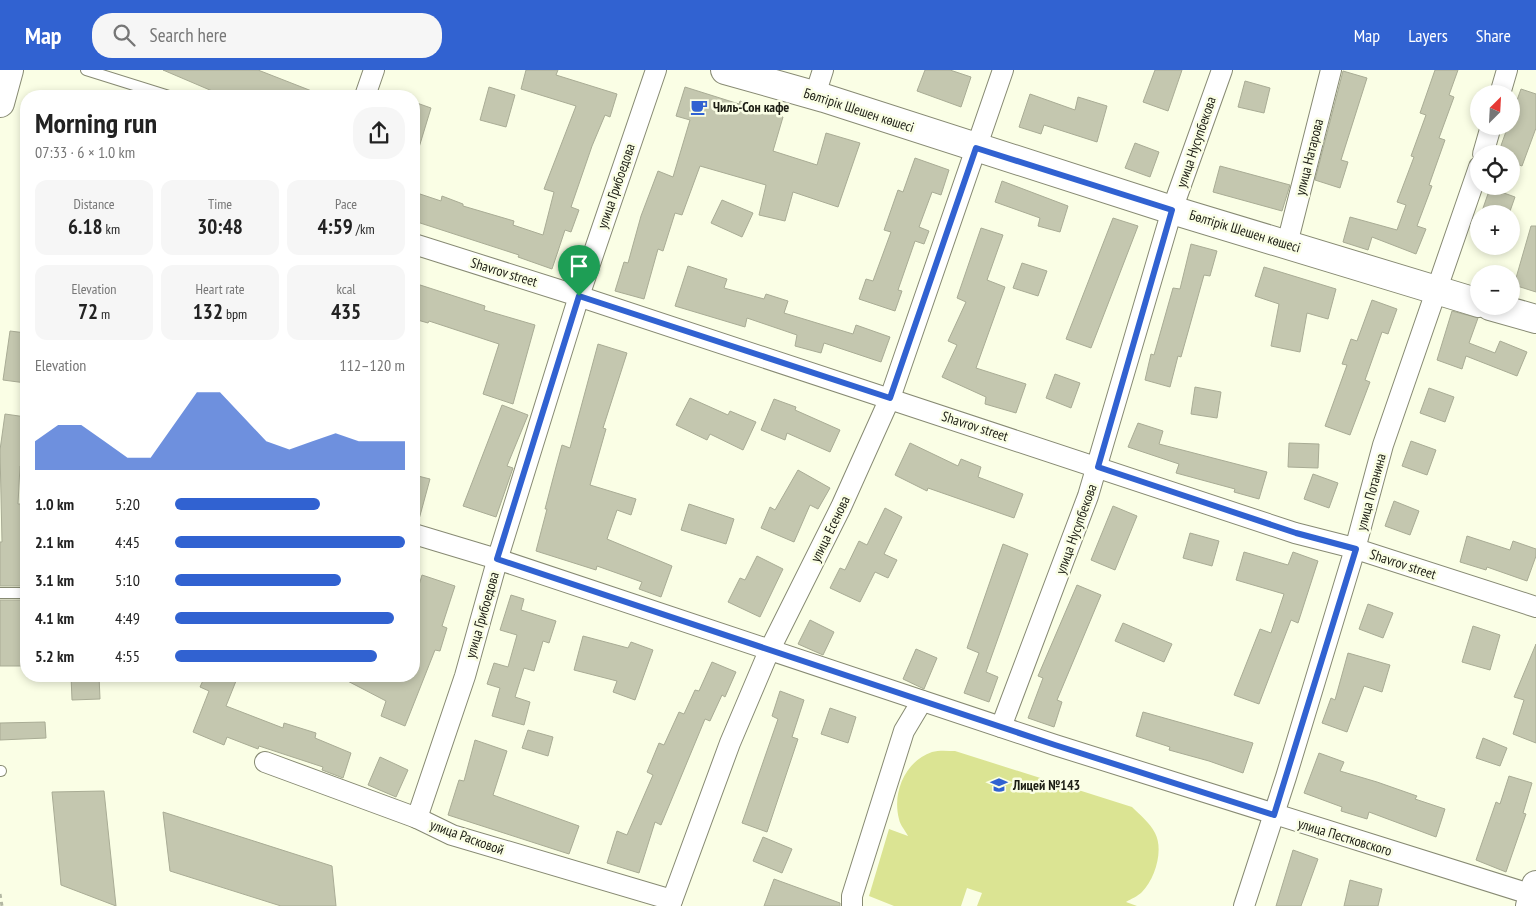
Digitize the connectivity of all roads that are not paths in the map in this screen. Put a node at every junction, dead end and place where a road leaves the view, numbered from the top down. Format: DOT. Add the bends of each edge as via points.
graph roads {
  1 [pos="9,70"];
  2 [pos="86,70"];
  3 [pos="374,70"];
  4 [pos="656,70"];
  5 [pos="725,70"];
  6 [pos="1003,70"];
  7 [pos="1222,70"];
  8 [pos="1332,70"];
  9 [pos="1507,70"];
  10 [pos="819,83"];
  11 [pos="1503,85"];
  12 [pos="150,90"];
  13 [pos="367,90"];
  14 [pos="0,103"];
  15 [pos="976,148"];
  16 [pos="1470,192"];
  17 [pos="1172,210"];
  18 [pos="1287,244"];
  19 [pos="420,246"];
  20 [pos="1435,290"];
  21 [pos="579,296"];
  22 [pos="1470,300"];
  23 [pos="1520,314"];
  24 [pos="1536,319"];
  25 [pos="890,398"];
  26 [pos="1098,467"];
  27 [pos="420,536"];
  28 [pos="1356,549"];
  29 [pos="497,559"];
  30 [pos="20,592"];
  31 [pos="0,593"];
  32 [pos="1536,606"];
  33 [pos="770,651"];
  34 [pos="922,701"];
  35 [pos="1001,727"];
  36 [pos="265,762"];
  37 [pos="1274,815"];
  38 [pos="417,818"];
  39 [pos="1534,896"];
  40 [pos="671,903"];
  41 [pos="852,906"];
  42 [pos="1244,906"];
  1 -- 14 [label="street"];
  2 -- 12 [label="lane"];
  3 -- 13 [label="street"];
  4 -- 21 [label="street, улица Грибоедова"];
  5 -- 10 [label="street, Бөлтірік Шешен көшесі"];
  6 -- 15 [label="street, улица Есенова"];
  7 -- 17 [label="street, улица Нусупбекова"];
  8 -- 18 [label="street, улица Натарова"];
  9 -- 11 [label="street"];
  10 -- 15 [label="street, Бөлтірік Шешен көшесі"];
  15 -- 17 [label="street, Бөлтірік Шешен көшесі"];
  15 -- 25 [label="street, улица Есенова"];
  16 -- 20 [label="street, улица Потанина"];
  17 -- 18 [label="street, Бөлтірік Шешен көшесі"];
  17 -- 26 [label="street, улица Нусупбекова"];
  18 -- 20 [label="street, Бөлтірік Шешен көшесі"];
  19 -- 21 [label="street, Shavrov street"];
  20 -- 22 [label="street, Бөлтірік Шешен көшесі"];
  20 -- 28 [label="street, улица Потанина" via="1383,445"];
  21 -- 25 [label="street, Shavrov street"];
  21 -- 29 [label="street, улица Грибоедова"];
  23 -- 24 [label="street"];
  25 -- 26 [label="street, Shavrov street"];
  25 -- 33 [label="street, улица Есенова"];
  26 -- 28 [label="street, Shavrov street" via="1296,533"];
  26 -- 35 [label="street, улица Нусупбекова"];
  27 -- 29 [label="street, улица Пестковского"];
  28 -- 32 [label="street, Shavrov street"];
  28 -- 37 [label="street, улица Потанина"];
  29 -- 33 [label="street, улица Пестковского"];
  29 -- 38 [label="street, улица Грибоедова" via="465,676"];
  30 -- 31 [label="lane"];
  33 -- 34 [label="street, улица Пестковского"];
  33 -- 40 [label="street, улица Есенова" via="730,743"];
  34 -- 35 [label="street, улица Пестковского"];
  34 -- 41 [label="street" via="904,731 852,896"];
  35 -- 37 [label="street, улица Пестковского"];
  36 -- 38 [label="street, улица Расковой"];
  37 -- 39 [label="street, улица Пестковского"];
  37 -- 42 [label="street, улица Потанина"];
  38 -- 40 [label="street, улица Расковой" via="452,835"];
}
